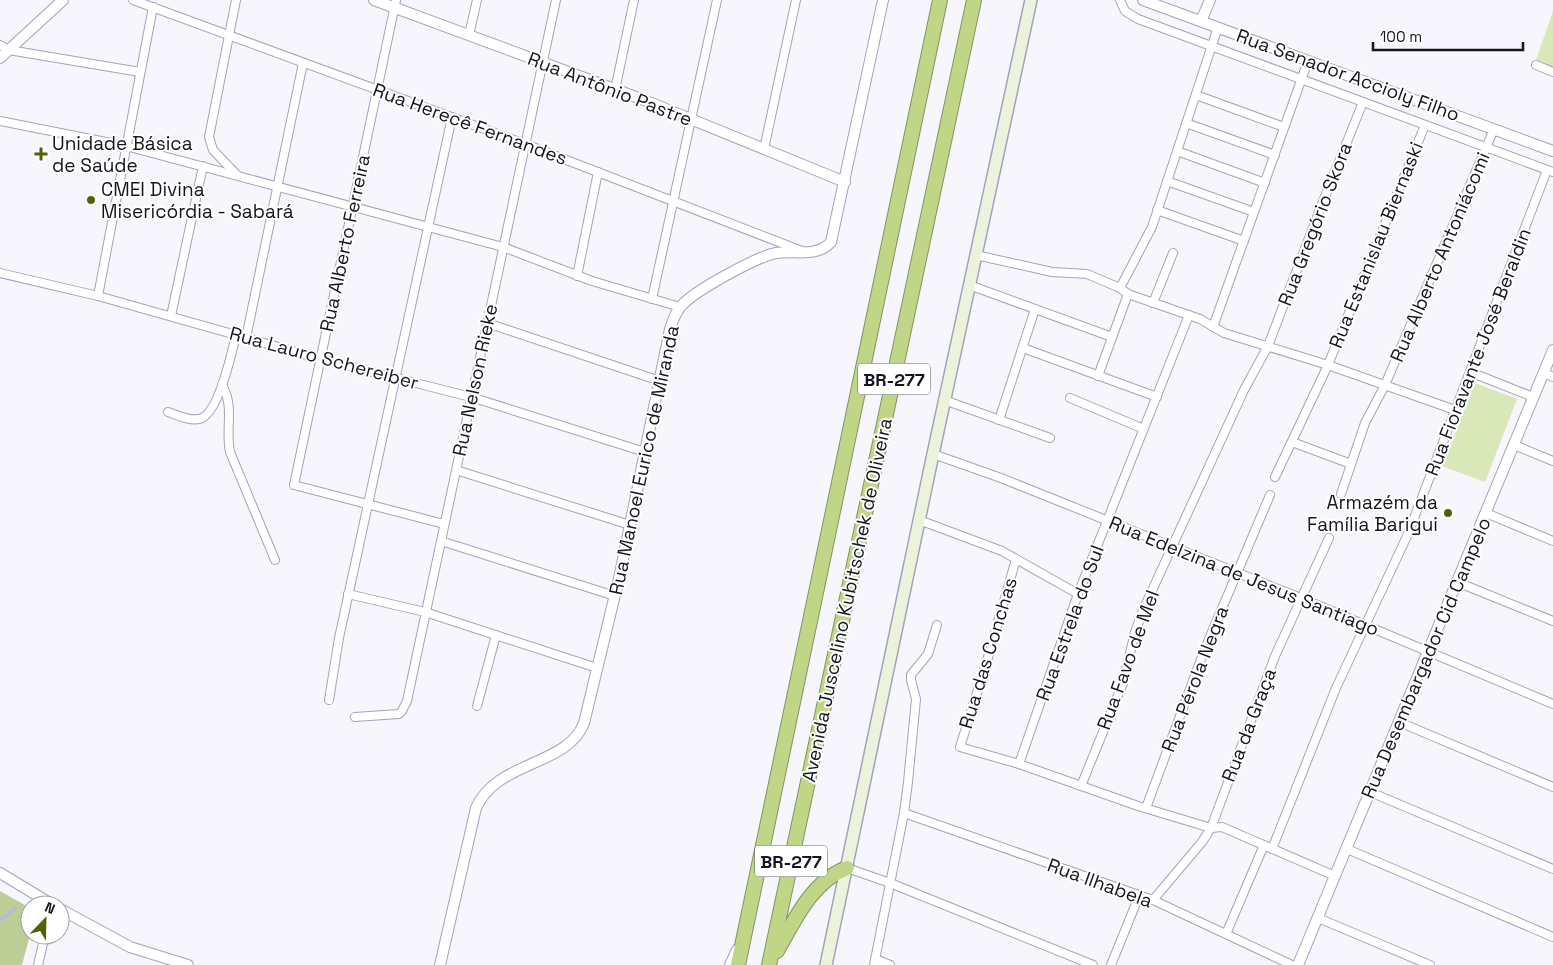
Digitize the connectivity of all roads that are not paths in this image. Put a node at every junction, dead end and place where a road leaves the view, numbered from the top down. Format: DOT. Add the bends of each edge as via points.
graph roads {
  1 [pos="63,0"];
  2 [pos="133,0"];
  3 [pos="236,0"];
  4 [pos="374,0"];
  5 [pos="477,0"];
  6 [pos="556,0"];
  7 [pos="634,0"];
  8 [pos="716,0"];
  9 [pos="796,0"];
  10 [pos="883,0"];
  11 [pos="940,0"];
  12 [pos="974,0"];
  13 [pos="1031,0"];
  14 [pos="1120,0"];
  15 [pos="1143,0"];
  16 [pos="1210,0"];
  17 [pos="395,4"];
  18 [pos="152,7"];
  19 [pos="1201,21"];
  20 [pos="1218,27"];
  21 [pos="228,35"];
  22 [pos="469,35"];
  23 [pos="1212,46"];
  24 [pos="4,48"];
  25 [pos="0,58"];
  26 [pos="1308,61"];
  27 [pos="303,63"];
  28 [pos="543,63"];
  29 [pos="1536,65"];
  30 [pos="140,72"];
  31 [pos="1553,72"];
  32 [pos="1302,79"];
  33 [pos="377,90"];
  34 [pos="616,90"];
  35 [pos="1196,95"];
  36 [pos="1362,102"];
  37 [pos="452,117"];
  38 [pos="691,119"];
  39 [pos="0,121"];
  40 [pos="1186,123"];
  41 [pos="1425,125"];
  42 [pos="1284,128"];
  43 [pos="1494,129"];
  44 [pos="525,144"];
  45 [pos="126,146"];
  46 [pos="1486,147"];
  47 [pos="764,149"];
  48 [pos="1177,151"];
  49 [pos="1553,151"];
  50 [pos="1275,155"];
  51 [pos="203,166"];
  52 [pos="1550,171"];
  53 [pos="598,172"];
  54 [pos="238,176"];
  55 [pos="1167,181"];
  56 [pos="845,182"];
  57 [pos="1265,183"];
  58 [pos="278,186"];
  59 [pos="673,201"];
  60 [pos="353,206"];
  61 [pos="1157,210"];
  62 [pos="1254,212"];
  63 [pos="428,227"];
  64 [pos="1244,240"];
  65 [pos="503,247"];
  66 [pos="806,252"];
  67 [pos="1173,253"];
  68 [pos="976,255"];
  69 [pos="0,273"];
  70 [pos="577,276"];
  71 [pos="969,285"];
  72 [pos="1120,288"];
  73 [pos="1128,294"];
  74 [pos="98,296"];
  75 [pos="652,299"];
  76 [pos="1153,303"];
  77 [pos="680,306"];
  78 [pos="1035,309"];
  79 [pos="1189,315"];
  80 [pos="170,316"];
  81 [pos="487,323"];
  82 [pos="1213,327"];
  83 [pos="236,335"];
  84 [pos="1112,337"];
  85 [pos="246,338"];
  86 [pos="1268,346"];
  87 [pos="1023,348"];
  88 [pos="1553,350"];
  89 [pos="321,359"];
  90 [pos="1328,365"];
  91 [pos="1470,372"];
  92 [pos="1548,375"];
  93 [pos="1098,376"];
  94 [pos="395,378"];
  95 [pos="660,381"];
  96 [pos="222,385"];
  97 [pos="1386,385"];
  98 [pos="471,397"];
  99 [pos="1157,397"];
  100 [pos="1534,397"];
  101 [pos="1070,398"];
  102 [pos="944,400"];
  103 [pos="1455,410"];
  104 [pos="168,412"];
  105 [pos="999,420"];
  106 [pos="1144,429"];
  107 [pos="1050,438"];
  108 [pos="1292,442"];
  109 [pos="1514,445"];
  110 [pos="645,452"];
  111 [pos="933,454"];
  112 [pos="1553,461"];
  113 [pos="1351,464"];
  114 [pos="456,470"];
  115 [pos="1275,477"];
  116 [pos="1341,494"];
  117 [pos="1270,495"];
  118 [pos="368,504"];
  119 [pos="1486,513"];
  120 [pos="919,520"];
  121 [pos="1107,521"];
  122 [pos="444,524"];
  123 [pos="630,525"];
  124 [pos="1329,538"];
  125 [pos="441,541"];
  126 [pos="1553,541"];
  127 [pos="1172,547"];
  128 [pos="275,560"];
  129 [pos="1016,560"];
  130 [pos="1237,573"];
  131 [pos="1457,582"];
  132 [pos="348,594"];
  133 [pos="1078,594"];
  134 [pos="615,596"];
  135 [pos="1303,599"];
  136 [pos="426,612"];
  137 [pos="1553,621"];
  138 [pos="937,625"];
  139 [pos="1366,625"];
  140 [pos="496,636"];
  141 [pos="1428,652"];
  142 [pos="598,668"];
  143 [pos="329,700"];
  144 [pos="1553,704"];
  145 [pos="477,706"];
  146 [pos="355,716"];
  147 [pos="1399,722"];
  148 [pos="1019,764"];
  149 [pos="1081,786"];
  150 [pos="1553,786"];
  151 [pos="1370,792"];
  152 [pos="1146,808"];
  153 [pos="904,813"];
  154 [pos="1210,828"];
  155 [pos="1268,847"];
  156 [pos="1347,849"];
  157 [pos="846,868"];
  158 [pos="1553,869"];
  159 [pos="0,873"];
  160 [pos="1335,876"];
  161 [pos="890,883"];
  162 [pos="36,895"];
  163 [pos="1139,896"];
  164 [pos="1153,900"];
  165 [pos="70,915"];
  166 [pos="1318,918"];
  167 [pos="1226,934"];
  168 [pos="744,936"];
  169 [pos="1553,937"];
  170 [pos="43,945"];
  171 [pos="874,962"];
  172 [pos="38,965"];
  173 [pos="188,965"];
  174 [pos="440,965"];
  175 [pos="730,965"];
  176 [pos="738,965"];
  177 [pos="769,965"];
  178 [pos="826,965"];
  179 [pos="890,965"];
  180 [pos="1093,965"];
  181 [pos="1111,965"];
  182 [pos="1292,965"];
  183 [pos="1298,965"];
  184 [pos="1430,965"];
  1 -- 24 [label="street"];
  2 -- 18 [label="street, Rua Herecê Fernandes"];
  3 -- 21 [label="street"];
  4 -- 17 [label="street, Rua Antônio Pastre"];
  5 -- 22 [label="street"];
  6 -- 28 [label="street, Rua Nelson Rieke"];
  7 -- 34 [label="street"];
  8 -- 38 [label="street"];
  9 -- 47 [label="street"];
  10 -- 56 [label="street"];
  11 -- 168 [label="highway, Avenida Juscelino Kubitschek de Oliveira / BR-277"];
  12 -- 177 [label="highway, Avenida Juscelino Kubitschek de Oliveira / BR-277"];
  13 -- 68 [label="main road"];
  14 -- 23 [label="street" via="1130,15"];
  15 -- 19 [label="street, Rua Senador Accioly Filho"];
  16 -- 19 [label="street"];
  17 -- 22 [label="street, Rua Antônio Pastre"];
  17 -- 33 [label="street, Rua Alberto Ferreira"];
  18 -- 21 [label="street, Rua Herecê Fernandes"];
  18 -- 30 [label="street"];
  19 -- 20 [label="street, Rua Senador Accioly Filho"];
  20 -- 23 [label="street"];
  20 -- 26 [label="street, Rua Senador Accioly Filho"];
  21 -- 27 [label="street, Rua Herecê Fernandes"];
  21 -- 54 [label="street" via="209,137 213,150"];
  22 -- 28 [label="street, Rua Antônio Pastre"];
  23 -- 32 [label="street"];
  23 -- 35 [label="street"];
  24 -- 25 [label="street"];
  24 -- 30 [label="street"];
  26 -- 32 [label="street"];
  26 -- 43 [label="street, Rua Senador Accioly Filho"];
  27 -- 33 [label="street, Rua Herecê Fernandes"];
  27 -- 58 [label="street"];
  28 -- 34 [label="street, Rua Antônio Pastre"];
  28 -- 44 [label="street, Rua Nelson Rieke"];
  29 -- 31 [label="street"];
  30 -- 45 [label="street"];
  32 -- 36 [label="street"];
  32 -- 42 [label="street"];
  33 -- 37 [label="street, Rua Herecê Fernandes"];
  33 -- 60 [label="street, Rua Alberto Ferreira"];
  34 -- 38 [label="street, Rua Antônio Pastre"];
  35 -- 40 [label="street"];
  35 -- 42 [label="street"];
  36 -- 41 [label="street"];
  36 -- 86 [label="street, Rua Gregório Skora"];
  37 -- 44 [label="street, Rua Herecê Fernandes"];
  37 -- 63 [label="street"];
  38 -- 47 [label="street, Rua Antônio Pastre"];
  38 -- 59 [label="street"];
  39 -- 45 [label="street"];
  40 -- 48 [label="street"];
  40 -- 50 [label="street"];
  41 -- 46 [label="street"];
  41 -- 90 [label="street, Rua Estanislau Biernaski"];
  42 -- 50 [label="street"];
  43 -- 46 [label="street, Rua Alberto Antoniácomi"];
  43 -- 49 [label="street, Rua Senador Accioly Filho"];
  44 -- 53 [label="street, Rua Herecê Fernandes"];
  44 -- 65 [label="street, Rua Nelson Rieke"];
  45 -- 51 [label="street"];
  45 -- 74 [label="street"];
  46 -- 52 [label="street"];
  46 -- 97 [label="street, Rua Alberto Antoniácomi"];
  47 -- 56 [label="street, Rua Antônio Pastre"];
  48 -- 55 [label="street"];
  48 -- 57 [label="street"];
  50 -- 57 [label="street"];
  51 -- 54 [label="street"];
  51 -- 80 [label="street"];
  52 -- 91 [label="street, Rua Fioravante José Beraldin"];
  53 -- 59 [label="street, Rua Herecê Fernandes"];
  53 -- 70 [label="street"];
  54 -- 58 [label="street"];
  55 -- 61 [label="street"];
  55 -- 62 [label="street"];
  56 -- 66 [label="street, Rua Manoel Eurico de Miranda" via="831,242 821,250"];
  57 -- 62 [label="street"];
  58 -- 60 [label="street"];
  58 -- 85 [label="street"];
  59 -- 66 [label="street, Rua Herecê Fernandes"];
  59 -- 75 [label="street"];
  60 -- 63 [label="street"];
  60 -- 89 [label="street, Rua Alberto Ferreira"];
  61 -- 64 [label="street"];
  61 -- 72 [label="street" via="1145,242"];
  62 -- 64 [label="street"];
  63 -- 65 [label="street"];
  63 -- 94 [label="street"];
  64 -- 82 [label="street"];
  65 -- 70 [label="street"];
  65 -- 81 [label="street, Rua Nelson Rieke"];
  66 -- 77 [label="street, Rua Manoel Eurico de Miranda" via="776,254 757,260"];
  67 -- 76 [label="street"];
  68 -- 71 [label="main road"];
  68 -- 72 [label="street" via="1048,271 1087,274"];
  69 -- 74 [label="street, Rua Lauro Schereiber"];
  70 -- 75 [label="street"];
  71 -- 78 [label="street"];
  71 -- 102 [label="main road"];
  72 -- 73 [label="street"];
  73 -- 76 [label="street"];
  73 -- 84 [label="street"];
  74 -- 80 [label="street, Rua Lauro Schereiber"];
  75 -- 77 [label="street"];
  76 -- 79 [label="street"];
  77 -- 95 [label="street, Rua Manoel Eurico de Miranda" via="670,329"];
  78 -- 84 [label="street"];
  78 -- 87 [label="street"];
  79 -- 82 [label="street"];
  79 -- 99 [label="street, Rua Estrela do Sul"];
  80 -- 83 [label="street, Rua Lauro Schereiber"];
  81 -- 95 [label="street"];
  81 -- 98 [label="street, Rua Nelson Rieke"];
  82 -- 86 [label="street"];
  83 -- 85 [label="street, Rua Lauro Schereiber"];
  83 -- 96 [label="street"];
  84 -- 93 [label="street"];
  85 -- 89 [label="street, Rua Lauro Schereiber"];
  86 -- 90 [label="street"];
  86 -- 127 [label="street, Rua Favo de Mel" via="1244,390"];
  87 -- 93 [label="street"];
  87 -- 105 [label="street"];
  88 -- 92 [label="street, Rua Desembargador Cid Campelo"];
  89 -- 94 [label="street, Rua Lauro Schereiber"];
  89 -- 118 [label="street, Rua Alberto Ferreira" via="294,485"];
  90 -- 97 [label="street"];
  90 -- 108 [label="street, Rua Estanislau Biernaski"];
  91 -- 100 [label="street"];
  91 -- 103 [label="street, Rua Fioravante José Beraldin"];
  92 -- 100 [label="street, Rua Desembargador Cid Campelo"];
  93 -- 99 [label="street"];
  94 -- 98 [label="street, Rua Lauro Schereiber"];
  94 -- 118 [label="street"];
  95 -- 110 [label="street, Rua Manoel Eurico de Miranda"];
  96 -- 104 [label="street" via="205,417 192,419"];
  96 -- 128 [label="street" via="230,403 227,434 230,452"];
  97 -- 103 [label="street"];
  97 -- 113 [label="street, Rua Alberto Antoniácomi" via="1365,423"];
  98 -- 110 [label="street, Rua Lauro Schereiber"];
  98 -- 114 [label="street, Rua Nelson Rieke"];
  99 -- 106 [label="street, Rua Estrela do Sul"];
  100 -- 109 [label="street, Rua Desembargador Cid Campelo"];
  101 -- 106 [label="street"];
  102 -- 105 [label="street"];
  102 -- 111 [label="main road"];
  103 -- 139 [label="street, Rua Fioravante José Beraldin" via="1408,534"];
  105 -- 107 [label="street"];
  106 -- 121 [label="street, Rua Estrela do Sul"];
  108 -- 113 [label="street"];
  108 -- 115 [label="street, Rua Estanislau Biernaski"];
  109 -- 112 [label="street"];
  109 -- 119 [label="street, Rua Desembargador Cid Campelo"];
  110 -- 123 [label="street, Rua Manoel Eurico de Miranda"];
  111 -- 120 [label="main road"];
  111 -- 121 [label="street, Rua Edelzina de Jesus Santiago"];
  113 -- 116 [label="street, Rua Alberto Antoniácomi"];
  114 -- 122 [label="street, Rua Nelson Rieke"];
  114 -- 123 [label="street"];
  117 -- 130 [label="street, Rua Pérola Negra"];
  118 -- 122 [label="street"];
  118 -- 132 [label="street"];
  119 -- 126 [label="street"];
  119 -- 131 [label="street, Rua Desembargador Cid Campelo"];
  120 -- 129 [label="street" via="986,544"];
  120 -- 157 [label="main road"];
  121 -- 127 [label="street, Rua Edelzina de Jesus Santiago"];
  121 -- 133 [label="street, Rua Estrela do Sul"];
  122 -- 125 [label="street, Rua Nelson Rieke"];
  123 -- 134 [label="street, Rua Manoel Eurico de Miranda"];
  124 -- 135 [label="street, Rua da Graça"];
  125 -- 134 [label="street"];
  125 -- 136 [label="street, Rua Nelson Rieke"];
  127 -- 130 [label="street, Rua Edelzina de Jesus Santiago"];
  127 -- 149 [label="street, Rua Favo de Mel" via="1139,619 1123,683"];
  129 -- 133 [label="street"];
  129 -- 148 [label="street, Rua das Conchas" via="960,747"];
  130 -- 135 [label="street, Rua Edelzina de Jesus Santiago"];
  130 -- 152 [label="street, Rua Pérola Negra" via="1204,651"];
  131 -- 137 [label="street"];
  131 -- 141 [label="street, Rua Desembargador Cid Campelo"];
  132 -- 136 [label="street"];
  132 -- 143 [label="street"];
  133 -- 148 [label="street, Rua Estrela do Sul"];
  134 -- 142 [label="street, Rua Manoel Eurico de Miranda"];
  135 -- 139 [label="street, Rua Edelzina de Jesus Santiago"];
  135 -- 154 [label="street, Rua da Graça" via="1269,672"];
  136 -- 140 [label="street"];
  136 -- 146 [label="street, Rua Nelson Rieke" via="407,701 402,711 394,715"];
  138 -- 153 [label="street" via="928,654 911,675 916,698"];
  139 -- 141 [label="street, Rua Edelzina de Jesus Santiago"];
  139 -- 155 [label="street, Rua Fioravante José Beraldin"];
  140 -- 142 [label="street"];
  140 -- 145 [label="street"];
  141 -- 144 [label="street, Rua Edelzina de Jesus Santiago"];
  141 -- 147 [label="street, Rua Desembargador Cid Campelo"];
  142 -- 174 [label="street, Rua Manoel Eurico de Miranda" via="578,735 567,745 500,780 480,800"];
  147 -- 150 [label="street"];
  147 -- 151 [label="street, Rua Desembargador Cid Campelo"];
  148 -- 149 [label="street"];
  149 -- 152 [label="street"];
  151 -- 156 [label="street, Rua Desembargador Cid Campelo"];
  151 -- 158 [label="street"];
  152 -- 154 [label="street"];
  153 -- 161 [label="street"];
  153 -- 163 [label="street, Rua Ilhabela"];
  154 -- 155 [label="street" via="1222,827"];
  154 -- 164 [label="street, Rua da Graça"];
  155 -- 160 [label="street"];
  155 -- 167 [label="street, Rua Fioravante José Beraldin"];
  156 -- 160 [label="street, Rua Desembargador Cid Campelo"];
  156 -- 169 [label="street"];
  157 -- 161 [label="street"];
  157 -- 177 [label="highway" via="828,878 815,892 791,925"];
  157 -- 178 [label="main road"];
  159 -- 162 [label="street"];
  160 -- 166 [label="street, Rua Desembargador Cid Campelo"];
  161 -- 171 [label="street"];
  161 -- 180 [label="street"];
  163 -- 164 [label="street, Rua Ilhabela"];
  163 -- 181 [label="street"];
  164 -- 167 [label="street, Rua Ilhabela"];
  165 -- 173 [label="street" via="130,947"];
  166 -- 183 [label="street, Rua Desembargador Cid Campelo"];
  166 -- 184 [label="street"];
  167 -- 182 [label="street, Rua Ilhabela"];
  168 -- 175 [label="street"];
  168 -- 176 [label="highway, Avenida Juscelino Kubitschek de Oliveira / BR-277"];
  170 -- 172 [label="street"];
  171 -- 179 [label="street"];
}
